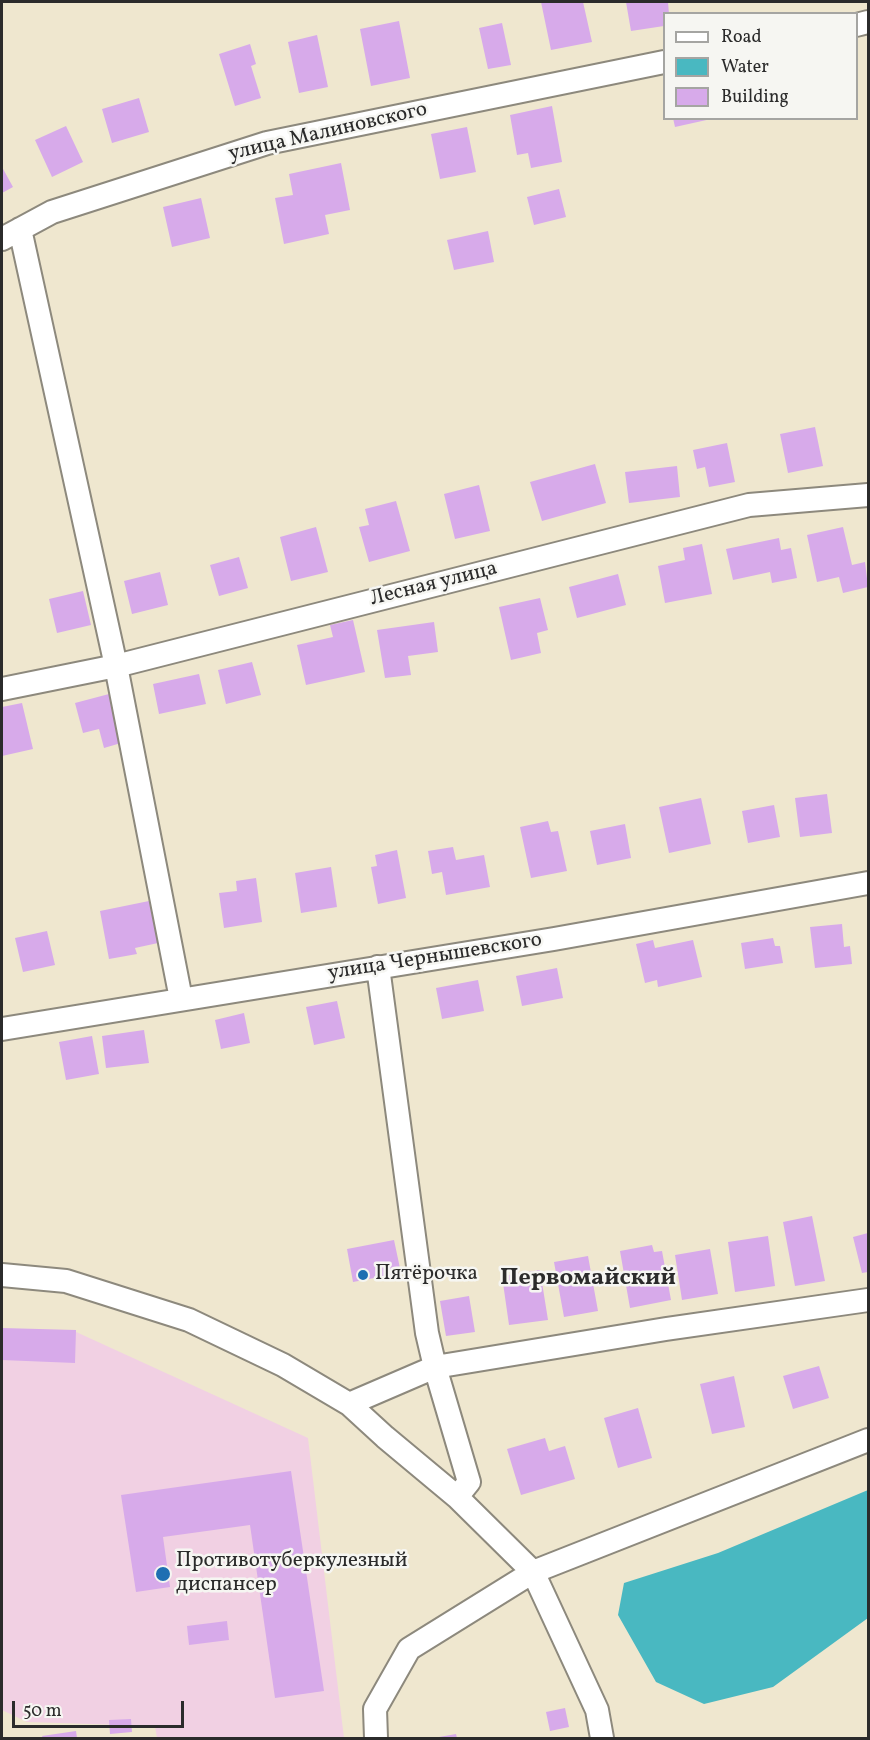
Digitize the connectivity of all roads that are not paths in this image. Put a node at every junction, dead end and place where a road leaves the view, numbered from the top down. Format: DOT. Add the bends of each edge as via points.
graph roads {
  1 [pos="663,62"];
  2 [pos="11,234"];
  3 [pos="868,495"];
  4 [pos="116,666"];
  5 [pos="2,689"];
  6 [pos="868,883"];
  7 [pos="378,967"];
  8 [pos="181,999"];
  9 [pos="2,1029"];
  10 [pos="2,1275"];
  11 [pos="868,1300"];
  12 [pos="435,1367"];
  13 [pos="349,1404"];
  14 [pos="868,1440"];
  15 [pos="458,1497"];
  16 [pos="533,1572"];
  17 [pos="376,1738"];
  18 [pos="602,1738"];
  1 -- 2 [label="street, улица Малиновского" via="267,143 52,212"];
  2 -- 4 [label="street"];
  3 -- 4 [label="street, Лесная улица" via="748,505"];
  4 -- 5 [label="street, Лесная улица"];
  4 -- 8 [label="street"];
  6 -- 7 [label="street, улица Чернышевского"];
  7 -- 8 [label="street, улица Чернышевского"];
  7 -- 12 [label="street" via="427,1333"];
  8 -- 9 [label="street, улица Чернышевского"];
  10 -- 13 [label="street" via="66,1281 189,1320 283,1365"];
  11 -- 12 [label="street"];
  12 -- 13 [label="street"];
  12 -- 15 [label="street" via="469,1482"];
  13 -- 15 [label="street"];
  14 -- 16 [label="street"];
  15 -- 16 [label="street"];
  16 -- 17 [label="street" via="409,1649 375,1709"];
  16 -- 18 [label="street" via="597,1710"];
}
